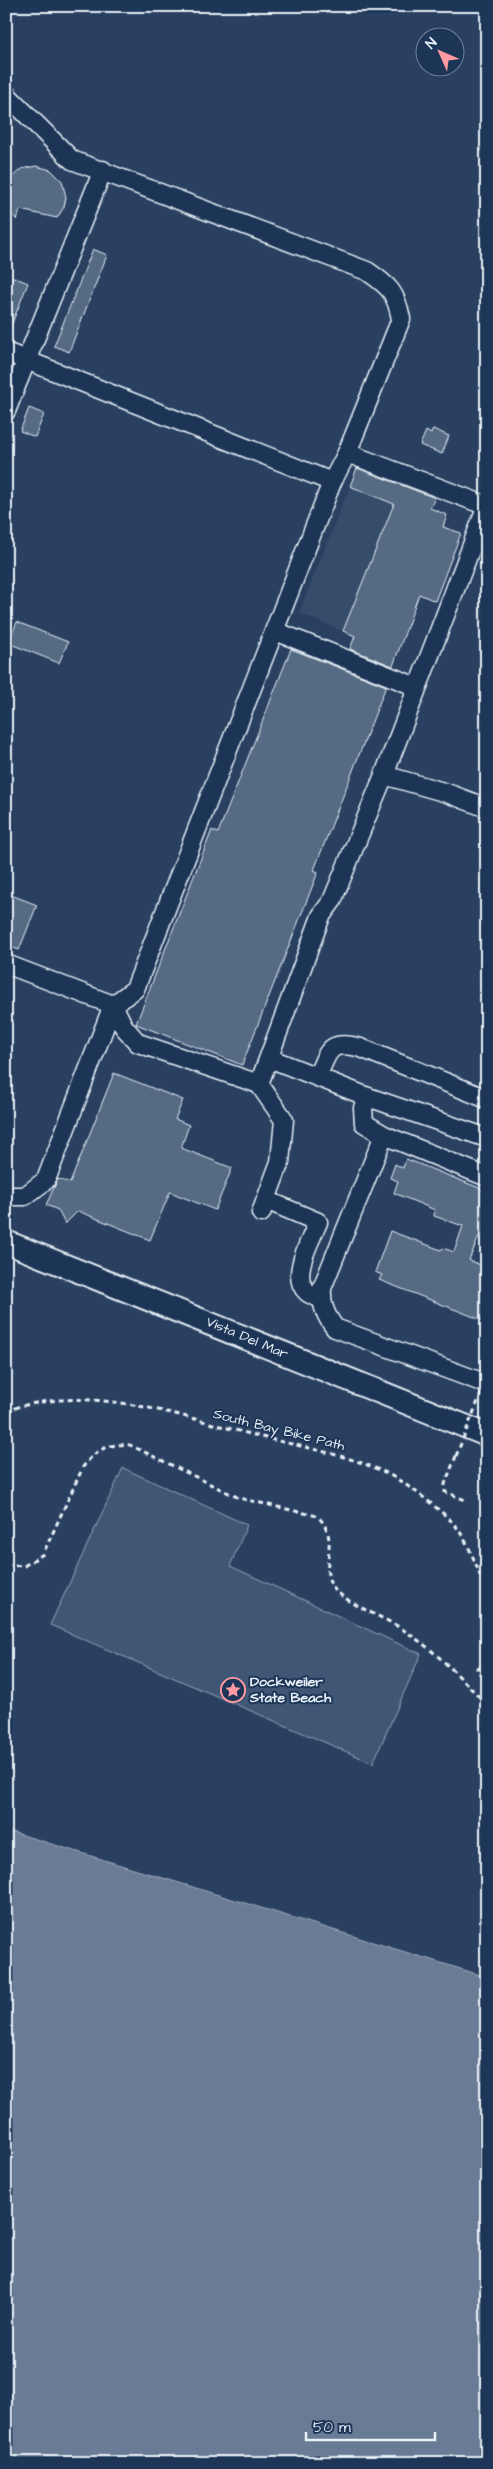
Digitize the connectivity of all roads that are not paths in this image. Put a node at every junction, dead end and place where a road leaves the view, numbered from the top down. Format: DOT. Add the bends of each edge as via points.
graph roads {
  1 [pos="6,94"];
  2 [pos="102,170"];
  3 [pos="6,352"];
  4 [pos="27,360"];
  5 [pos="6,411"];
  6 [pos="347,453"];
  7 [pos="332,482"];
  8 [pos="487,506"];
  9 [pos="274,631"];
  10 [pos="417,687"];
  11 [pos="384,775"];
  12 [pos="487,808"];
  13 [pos="6,964"];
  14 [pos="113,1005"];
  15 [pos="269,1058"];
  16 [pos="317,1077"];
  17 [pos="259,1084"];
  18 [pos="368,1096"];
  19 [pos="487,1099"];
  20 [pos="384,1135"];
  21 [pos="487,1138"];
  22 [pos="487,1177"];
  23 [pos="6,1196"];
  24 [pos="6,1242"];
  25 [pos="321,1299"];
  26 [pos="487,1384"];
  27 [pos="487,1435"];
  1 -- 2 [label="lane" via="72,160"];
  2 -- 4 [label="lane"];
  2 -- 6 [label="lane" via="367,271 386,284 397,299 400,319"];
  3 -- 4 [label="lane"];
  4 -- 5 [label="lane"];
  4 -- 7 [label="lane"];
  6 -- 7 [label="lane"];
  6 -- 8 [label="lane"];
  7 -- 9 [label="lane"];
  8 -- 10 [label="lane"];
  9 -- 10 [label="lane"];
  9 -- 14 [label="lane" via="135,989"];
  10 -- 11 [label="lane"];
  11 -- 12 [label="lane"];
  11 -- 15 [label="lane" via="332,901 321,916"];
  13 -- 14 [label="lane"];
  14 -- 17 [label="lane" via="124,1027 138,1043"];
  14 -- 23 [label="lane" via="46,1180 25,1196"];
  15 -- 16 [label="lane"];
  15 -- 17 [label="lane"];
  16 -- 18 [label="lane"];
  16 -- 19 [label="lane" via="328,1052 336,1045 346,1044"];
  17 -- 25 [label="lane" via="284,1120 280,1162 264,1206 318,1222 299,1271 301,1283 308,1293"];
  18 -- 20 [label="lane" via="364,1123"];
  18 -- 21 [label="lane"];
  20 -- 22 [label="lane"];
  20 -- 25 [label="lane" via="322,1288"];
  24 -- 27 [label="main road, Vista Del Mar"];
  25 -- 26 [label="lane" via="326,1316 335,1328"];
}
